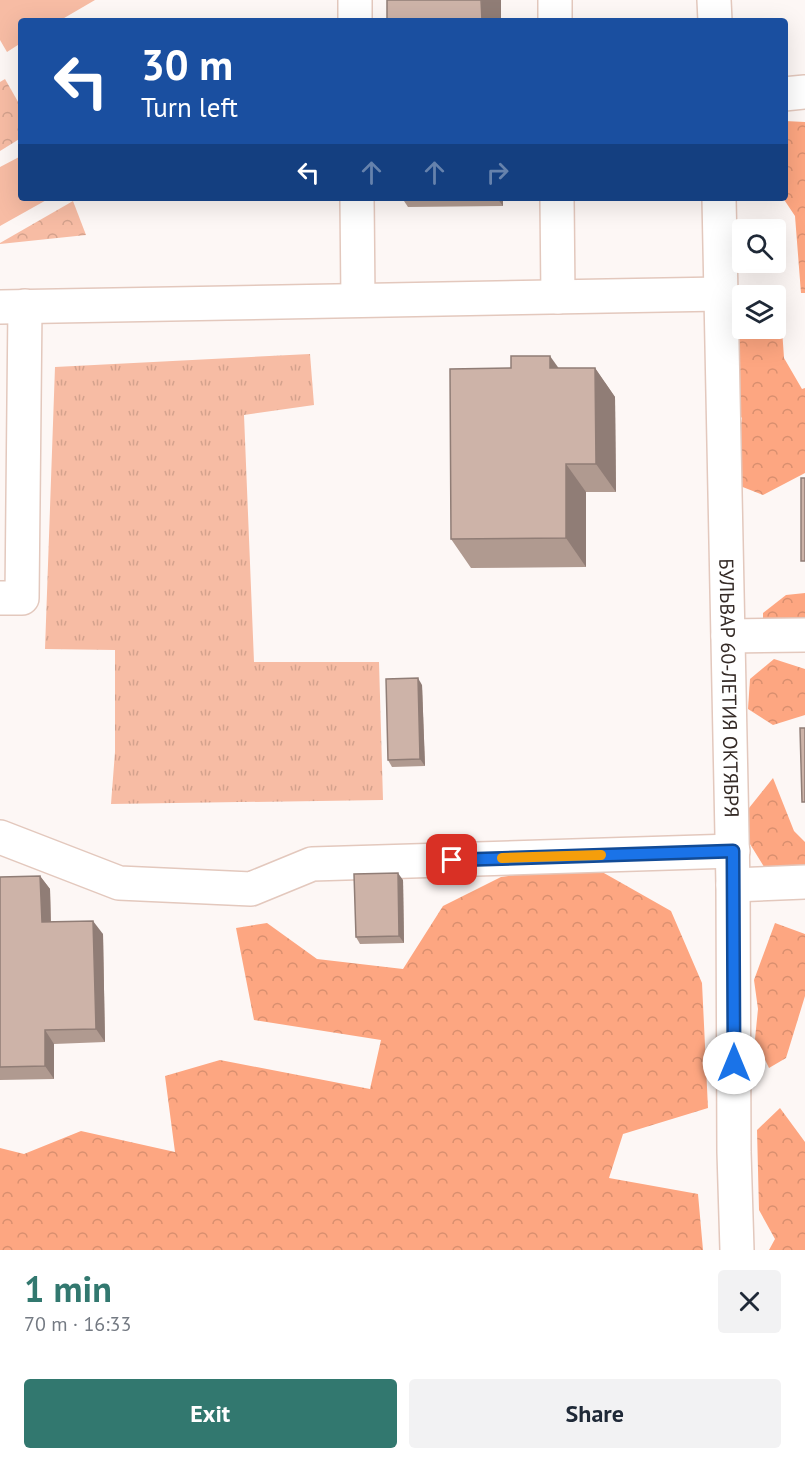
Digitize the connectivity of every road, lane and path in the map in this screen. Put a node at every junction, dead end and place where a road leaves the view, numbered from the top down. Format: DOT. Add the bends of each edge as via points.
graph roads {
  1 [pos="355,0"];
  2 [pos="555,0"];
  3 [pos="714,0"];
  4 [pos="355,18"];
  5 [pos="555,18"];
  6 [pos="715,18"];
  7 [pos="805,92"];
  8 [pos="788,94"];
  9 [pos="357,201"];
  10 [pos="557,201"];
  11 [pos="719,201"];
  12 [pos="722,294"];
  13 [pos="558,297"];
  14 [pos="358,300"];
  15 [pos="13,307"];
  16 [pos="0,598"];
  17 [pos="805,635"];
  18 [pos="728,636"];
  19 [pos="0,837"];
  20 [pos="733,851"];
  21 [pos="805,882"];
  22 [pos="733,885"];
  23 [pos="737,1250"];
  1 -- 4 [label="street"];
  2 -- 5 [label="street"];
  3 -- 6 [label="street"];
  7 -- 8 [label="street"];
  9 -- 14 [label="street"];
  10 -- 13 [label="street"];
  11 -- 12 [label="street, БУЛЬВАР 60-ЛЕТИЯ ОКТЯБРЯ"];
  12 -- 13 [label="street"];
  12 -- 18 [label="street, БУЛЬВАР 60-ЛЕТИЯ ОКТЯБРЯ"];
  13 -- 14 [label="street"];
  14 -- 15 [label="street"];
  15 -- 16 [label="street" via="22,598"];
  17 -- 18 [label="street"];
  18 -- 20 [label="street, БУЛЬВАР 60-ЛЕТИЯ ОКТЯБРЯ"];
  19 -- 20 [label="street" via="119,883 251,889 312,864"];
  20 -- 22 [label="street, БУЛЬВАР 60-ЛЕТИЯ ОКТЯБРЯ"];
  21 -- 22 [label="street"];
  22 -- 23 [label="street, БУЛЬВАР 60-ЛЕТИЯ ОКТЯБРЯ"];
}
